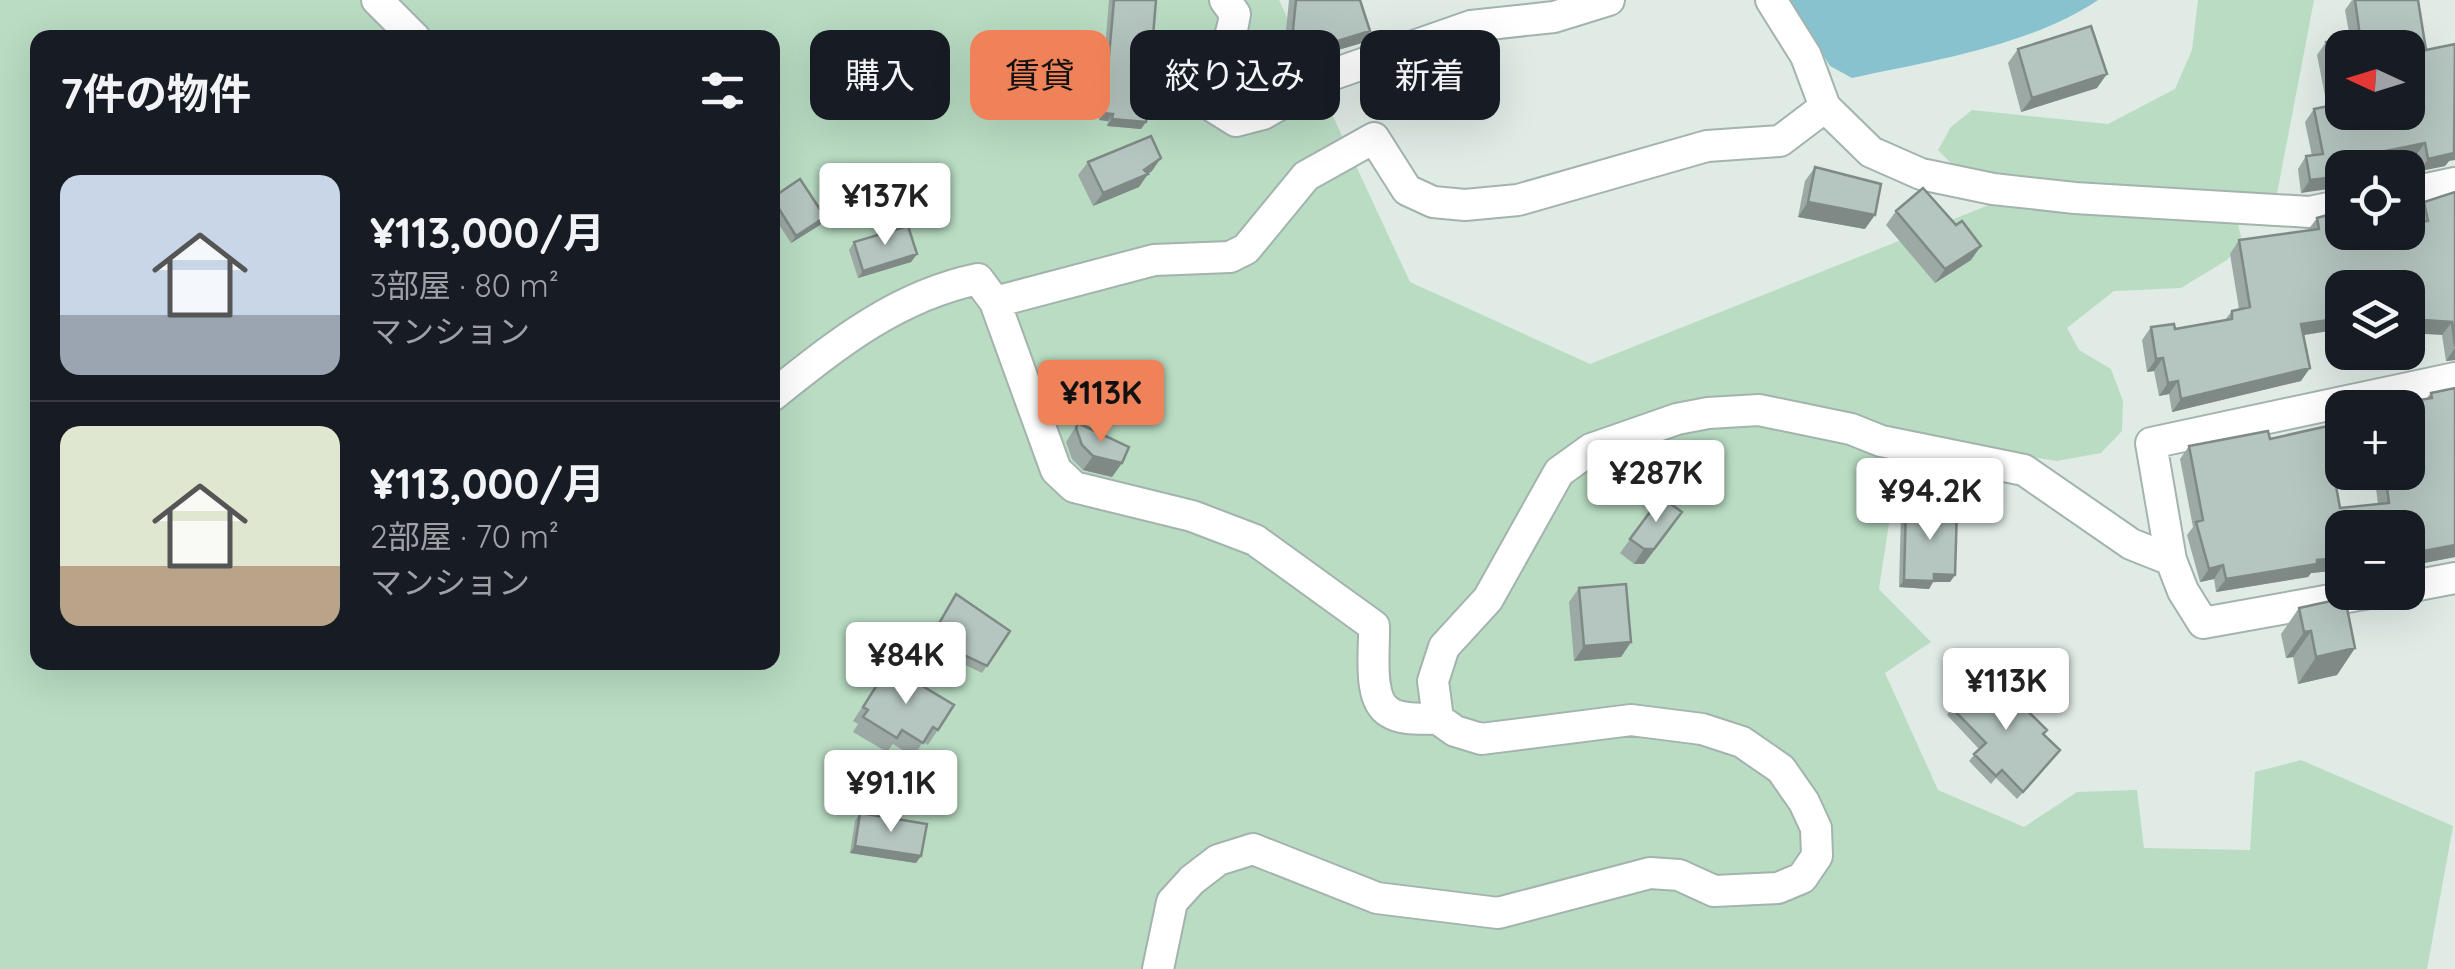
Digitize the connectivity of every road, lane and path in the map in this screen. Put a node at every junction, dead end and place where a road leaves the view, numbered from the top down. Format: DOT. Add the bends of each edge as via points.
graph roads {
  1 [pos="377,0"];
  2 [pos="1226,0"];
  3 [pos="1609,0"];
  4 [pos="1771,0"];
  5 [pos="407,30"];
  6 [pos="1825,107"];
  7 [pos="2455,184"];
  8 [pos="2425,190"];
  9 [pos="2325,209"];
  10 [pos="995,302"];
  11 [pos="2455,378"];
  12 [pos="780,390"];
  13 [pos="2171,560"];
  14 [pos="2455,578"];
  15 [pos="2425,584"];
  16 [pos="2325,601"];
  17 [pos="1438,719"];
  18 [pos="1158,969"];
  1 -- 5 [label="street"];
  2 -- 3 [label="street" via="1235,14 1212,106 1236,121 1264,114 1330,75 1440,36 1554,17"];
  4 -- 6 [label="street" via="1806,56"];
  6 -- 9 [label="street" via="1871,152 1921,174 1993,189"];
  6 -- 10 [label="street" via="1780,141 1708,146 1518,200 1465,205 1433,202 1407,190 1374,138 1306,176 1246,249 1230,257 1154,260"];
  7 -- 8 [label="street"];
  10 -- 12 [label="street" via="978,279 950,285 857,329"];
  10 -- 17 [label="street" via="1056,470 1074,487 1192,516 1254,540 1374,626 1377,696 1386,711"];
  11 -- 13 [label="street" via="2151,443"];
  13 -- 16 [label="street" via="2203,623"];
  13 -- 17 [label="street" via="2131,544 2024,470 1759,410 1676,419 1591,449 1559,472 1488,600 1444,647 1433,681"];
  14 -- 15 [label="street"];
  17 -- 18 [label="street" via="1481,739 1631,720 1742,742 1781,769 1804,802 1816,828 1816,856 1802,878 1778,888 1714,891 1679,875 1650,873 1498,913 1376,898 1253,850 1218,860 1172,902"];
}
